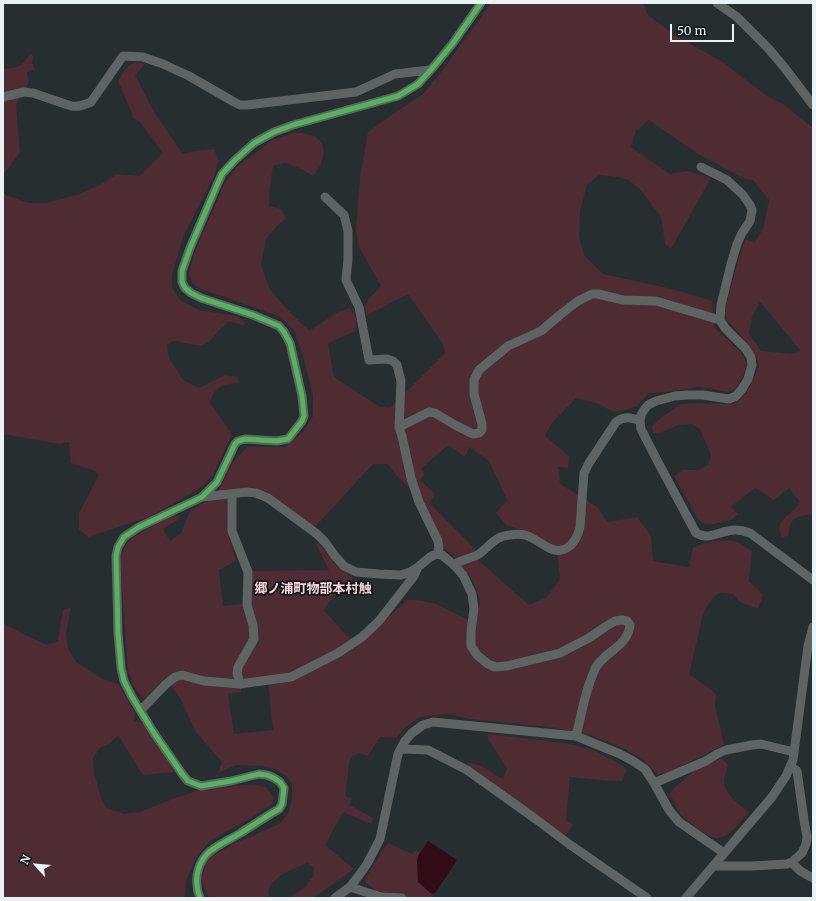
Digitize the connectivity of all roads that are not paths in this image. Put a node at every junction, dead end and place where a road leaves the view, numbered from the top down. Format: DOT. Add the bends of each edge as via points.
graph roads {
  1 [pos="481,3"];
  2 [pos="717,3"];
  3 [pos="430,70"];
  4 [pos="3,97"];
  5 [pos="813,105"];
  6 [pos="701,167"];
  7 [pos="325,197"];
  8 [pos="720,320"];
  9 [pos="640,420"];
  10 [pos="399,427"];
  11 [pos="232,494"];
  12 [pos="202,497"];
  13 [pos="437,554"];
  14 [pos="454,565"];
  15 [pos="418,567"];
  16 [pos="813,580"];
  17 [pos="813,627"];
  18 [pos="240,684"];
  19 [pos="141,710"];
  20 [pos="576,736"];
  21 [pos="401,749"];
  22 [pos="794,752"];
  23 [pos="790,766"];
  24 [pos="654,783"];
  25 [pos="724,853"];
  26 [pos="792,862"];
  27 [pos="713,866"];
  28 [pos="813,878"];
  29 [pos="350,887"];
  30 [pos="200,898"];
  31 [pos="335,898"];
  32 [pos="402,898"];
  33 [pos="647,898"];
  34 [pos="686,898"];
  1 -- 3 [label="street"];
  2 -- 5 [label="street" via="737,17 768,48"];
  3 -- 4 [label="street" via="395,74 356,92 240,105 163,64 143,57 124,56 91,102 82,106 71,106 33,93 24,92"];
  3 -- 12 [label="street" via="418,84 398,96 274,132 254,143 222,174 188,254 182,271 182,282 185,288 201,298 253,315 278,326 284,332 290,343 304,416 288,438 277,441 238,441 217,482"];
  6 -- 8 [label="street" via="727,180 743,195 752,210 750,221 737,244 731,264"];
  7 -- 10 [label="street" via="344,215 348,231 346,280 359,307 369,360 387,359 397,365 401,381"];
  8 -- 9 [label="street" via="751,357 752,365 742,390 729,399 686,395 656,401 648,405"];
  8 -- 10 [label="street" via="656,301 623,300 592,294 578,301 541,331 508,346 478,370 474,380 474,394 482,430 478,433 473,434 429,412"];
  9 -- 14 [label="street" via="629,417 616,422 589,463 584,473 580,528 570,546 555,551 526,535 502,536 479,554"];
  9 -- 16 [label="street" via="641,428 658,464 696,533 707,537 729,530 750,533"];
  10 -- 13 [label="street" via="419,502 438,541"];
  11 -- 12 [label="street"];
  11 -- 15 [label="street" via="247,492 268,498 317,534 344,566 356,572 401,575"];
  11 -- 18 [label="street" via="232,531 248,572 247,605 254,638 238,667"];
  12 -- 19 [label="street" via="139,527 124,537 118,547 116,566 121,668 124,681"];
  13 -- 14 [label="street"];
  13 -- 15 [label="street"];
  14 -- 20 [label="street" via="463,575 472,594 474,609 470,631 471,646 477,655 495,667 560,653 614,621 627,621 630,626 629,633 596,668 587,688"];
  15 -- 18 [label="street" via="414,576 379,621 362,637 338,653 291,677"];
  17 -- 22 [label="street" via="808,646"];
  18 -- 19 [label="street" via="182,675 165,685"];
  19 -- 30 [label="street" via="188,781 201,786 259,774 274,778 284,788 279,809 218,846 200,864 196,886"];
  20 -- 21 [label="street" via="433,722 412,733"];
  20 -- 24 [label="street" via="633,761 645,769"];
  21 -- 29 [label="street" via="380,839 367,864"];
  21 -- 33 [label="street" via="428,750 467,770"];
  22 -- 23 [label="street"];
  22 -- 24 [label="street" via="761,744 726,750"];
  23 -- 25 [label="street" via="772,796"];
  23 -- 26 [label="street" via="797,771 807,837 802,853"];
  24 -- 25 [label="street" via="679,822"];
  25 -- 27 [label="street"];
  26 -- 27 [label="street"];
  26 -- 28 [label="street" via="796,868"];
  27 -- 34 [label="street"];
  29 -- 31 [label="street"];
  29 -- 32 [label="street" via="381,896"];
}
